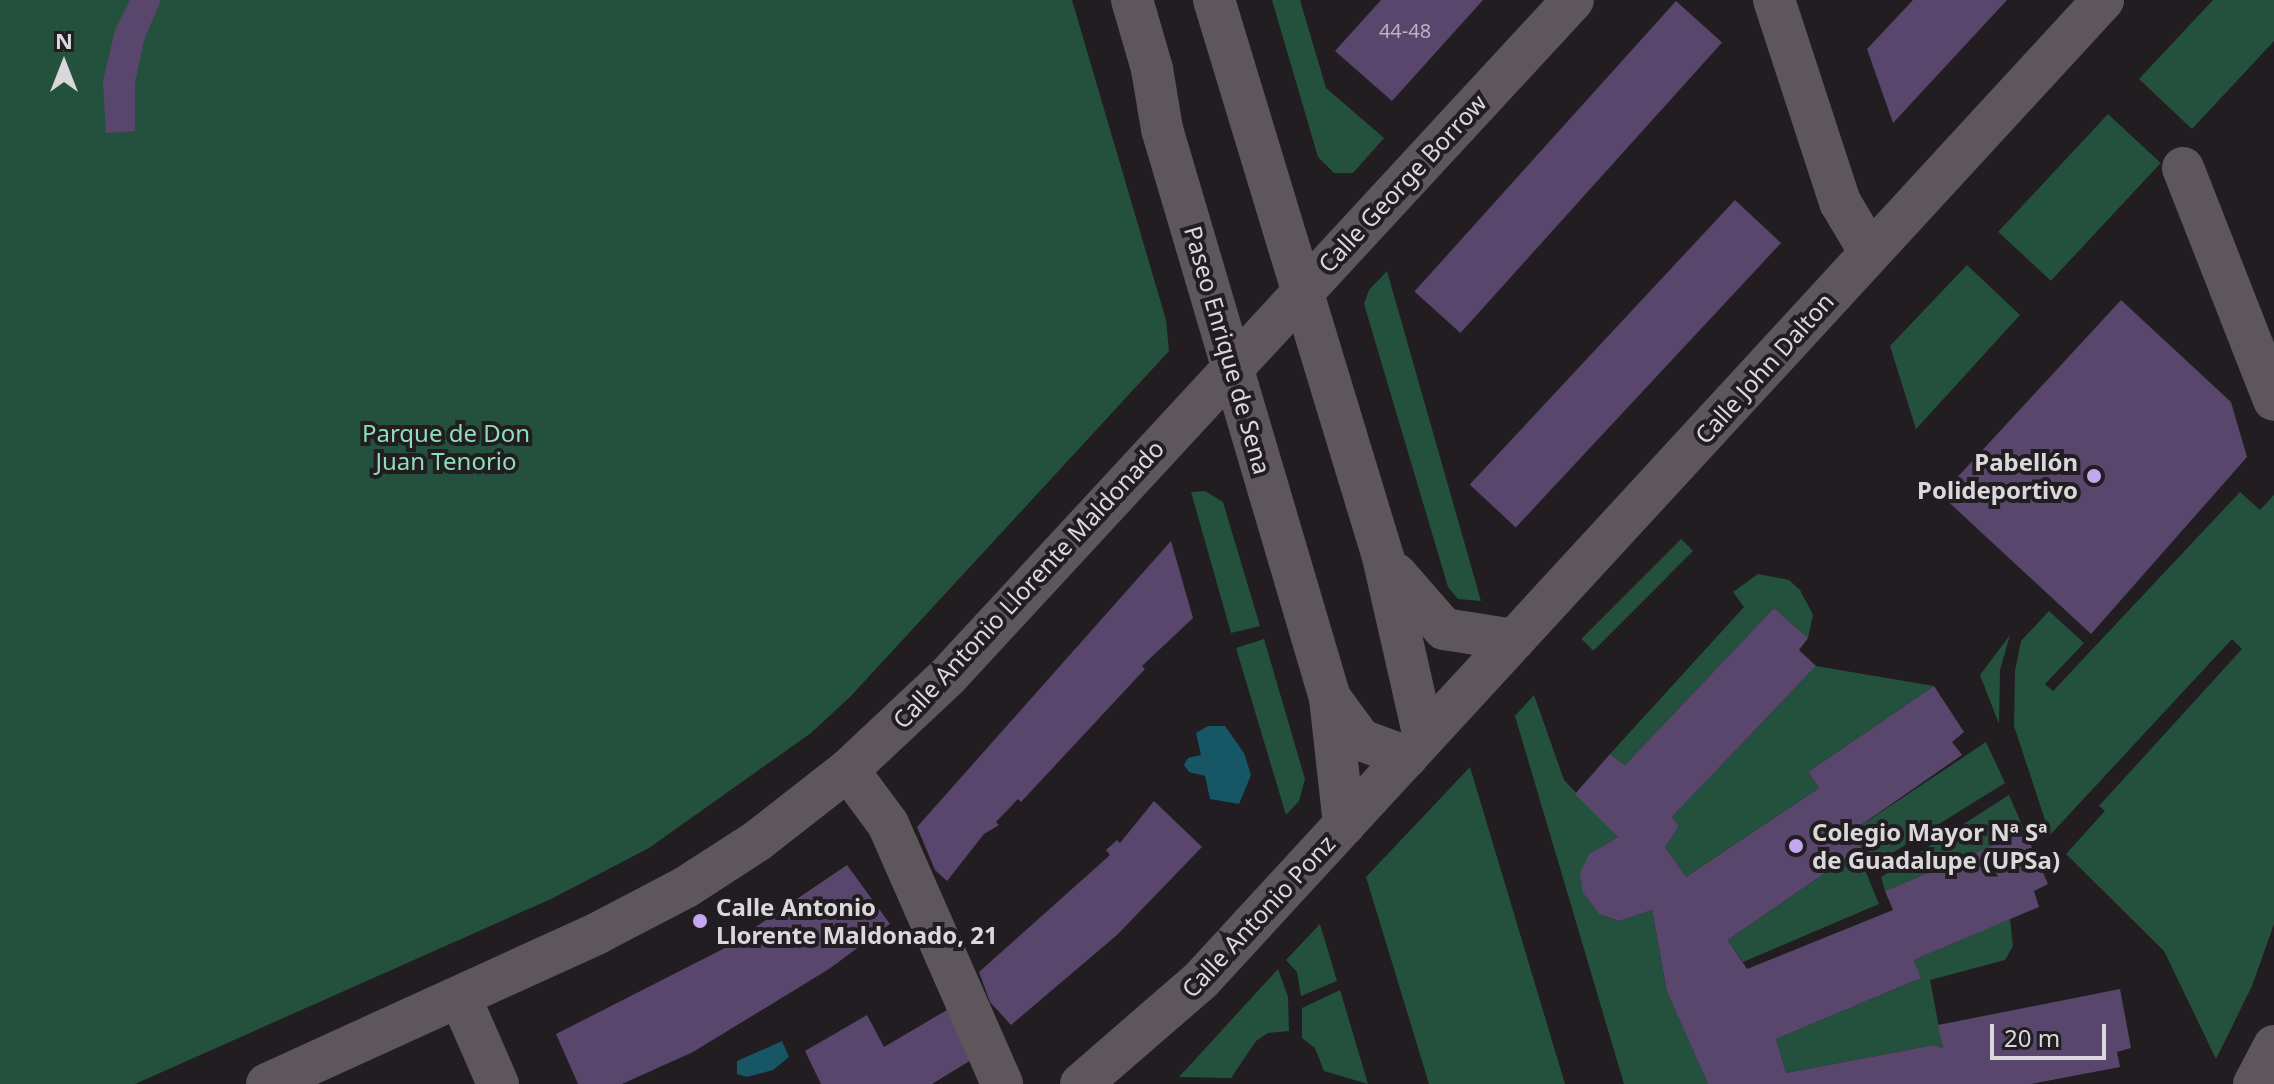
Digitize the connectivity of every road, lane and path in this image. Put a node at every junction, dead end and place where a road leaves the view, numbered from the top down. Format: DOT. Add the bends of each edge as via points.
graph roads {
  1 [pos="1132,0"];
  2 [pos="1214,0"];
  3 [pos="1573,0"];
  4 [pos="1774,0"];
  5 [pos="2103,0"];
  6 [pos="2183,168"];
  7 [pos="1869,251"];
  8 [pos="1302,291"];
  9 [pos="1232,367"];
  10 [pos="2274,400"];
  11 [pos="1383,557"];
  12 [pos="1514,640"];
  13 [pos="1330,698"];
  14 [pos="1415,747"];
  15 [pos="848,770"];
  16 [pos="1344,825"];
  17 [pos="460,997"];
  18 [pos="2274,1046"];
  19 [pos="267,1084"];
  20 [pos="498,1084"];
  21 [pos="1002,1084"];
  22 [pos="1081,1084"];
  23 [pos="2254,1084"];
  1 -- 9 [label="street, Paseo Enrique de Sena" via="1162,129"];
  2 -- 8 [label="street"];
  3 -- 8 [label="street, Calle George Borrow"];
  4 -- 7 [label="street" via="1840,202"];
  5 -- 7 [label="street, Calle John Dalton"];
  6 -- 10 [label="street"];
  7 -- 12 [label="street, Calle John Dalton"];
  8 -- 9 [label="street, Calle George Borrow"];
  8 -- 11 [label="street"];
  9 -- 13 [label="street, Paseo Enrique de Sena"];
  9 -- 15 [label="street, Calle Antonio Llorente Maldonado" via="949,675"];
  11 -- 12 [label="street" via="1444,629"];
  11 -- 14 [label="street"];
  12 -- 14 [label="street, Calle John Dalton"];
  13 -- 14 [label="street, Paseo Enrique de Sena" via="1361,740"];
  13 -- 16 [label="street, Paseo Enrique de Sena"];
  14 -- 16 [label="street, Calle Antonio Ponz"];
  15 -- 17 [label="street, Calle Antonio Llorente Maldonado" via="757,841 686,887"];
  15 -- 21 [label="street" via="888,824"];
  16 -- 22 [label="street, Calle Antonio Ponz" via="1201,980"];
  17 -- 19 [label="street, Calle Antonio Llorente Maldonado"];
  17 -- 20 [label="street"];
  18 -- 23 [label="street"];
}
